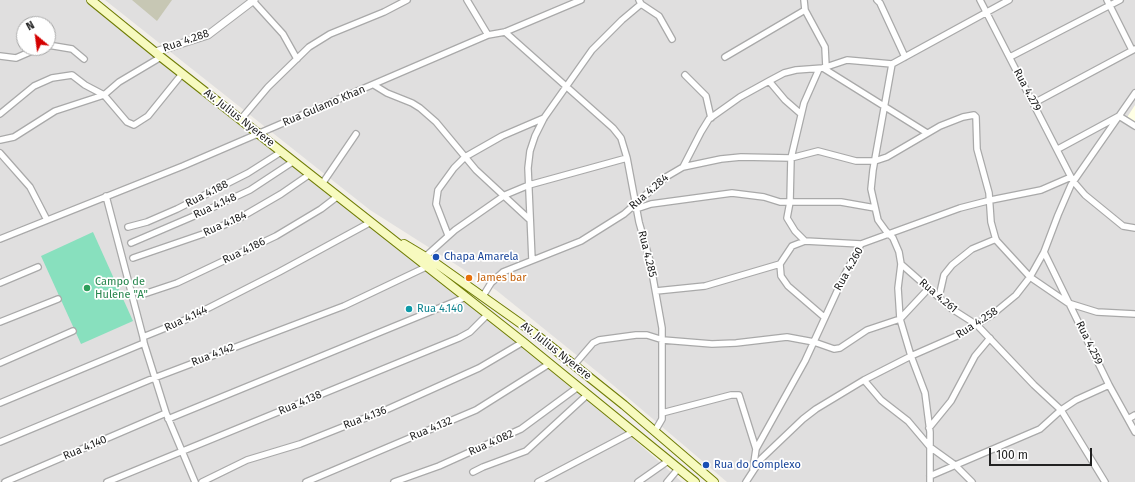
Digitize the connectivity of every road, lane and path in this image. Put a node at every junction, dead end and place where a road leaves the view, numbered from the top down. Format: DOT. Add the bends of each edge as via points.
graph roads {
  1 [pos="91,0"];
  2 [pos="254,0"];
  3 [pos="407,0"];
  4 [pos="467,0"];
  5 [pos="580,0"];
  6 [pos="804,0"];
  7 [pos="886,0"];
  8 [pos="980,0"];
  9 [pos="1009,0"];
  10 [pos="1120,0"];
  11 [pos="640,2"];
  12 [pos="878,2"];
  13 [pos="1108,2"];
  14 [pos="805,10"];
  15 [pos="986,12"];
  16 [pos="505,32"];
  17 [pos="488,35"];
  18 [pos="672,40"];
  19 [pos="56,46"];
  20 [pos="1134,50"];
  21 [pos="158,54"];
  22 [pos="0,56"];
  23 [pos="21,56"];
  24 [pos="725,57"];
  25 [pos="906,57"];
  26 [pos="1010,57"];
  27 [pos="84,59"];
  28 [pos="297,59"];
  29 [pos="892,66"];
  30 [pos="822,68"];
  31 [pos="182,74"];
  32 [pos="685,75"];
  33 [pos="769,81"];
  34 [pos="374,85"];
  35 [pos="566,85"];
  36 [pos="1135,93"];
  37 [pos="104,95"];
  38 [pos="1034,103"];
  39 [pos="885,107"];
  40 [pos="0,114"];
  41 [pos="801,114"];
  42 [pos="1119,116"];
  43 [pos="544,118"];
  44 [pos="711,118"];
  45 [pos="241,120"];
  46 [pos="1135,126"];
  47 [pos="258,133"];
  48 [pos="927,133"];
  49 [pos="356,134"];
  50 [pos="0,140"];
  51 [pos="1058,149"];
  52 [pos="281,152"];
  53 [pos="0,153"];
  54 [pos="465,157"];
  55 [pos="627,158"];
  56 [pos="791,158"];
  57 [pos="294,161"];
  58 [pos="875,161"];
  59 [pos="683,167"];
  60 [pos="310,174"];
  61 [pos="1072,179"];
  62 [pos="322,184"];
  63 [pos="529,185"];
  64 [pos="505,194"];
  65 [pos="106,196"];
  66 [pos="338,196"];
  67 [pos="991,200"];
  68 [pos="790,202"];
  69 [pos="636,207"];
  70 [pos="875,208"];
  71 [pos="46,220"];
  72 [pos="530,220"];
  73 [pos="371,222"];
  74 [pos="128,227"];
  75 [pos="1135,228"];
  76 [pos="388,234"];
  77 [pos="888,234"];
  78 [pos="448,235"];
  79 [pos="996,238"];
  80 [pos="0,239"];
  81 [pos="805,241"];
  82 [pos="131,243"];
  83 [pos="861,244"];
  84 [pos="1044,252"];
  85 [pos="426,256"];
  86 [pos="133,258"];
  87 [pos="532,260"];
  88 [pos="780,264"];
  89 [pos="901,264"];
  90 [pos="38,267"];
  91 [pos="426,267"];
  92 [pos="1030,277"];
  93 [pos="0,283"];
  94 [pos="929,288"];
  95 [pos="656,291"];
  96 [pos="144,294"];
  97 [pos="483,296"];
  98 [pos="466,297"];
  99 [pos="939,297"];
  100 [pos="58,299"];
  101 [pos="1068,302"];
  102 [pos="487,314"];
  103 [pos="1135,314"];
  104 [pos="824,317"];
  105 [pos="900,319"];
  106 [pos="0,322"];
  107 [pos="977,324"];
  108 [pos="73,331"];
  109 [pos="990,338"];
  110 [pos="143,340"];
  111 [pos="663,340"];
  112 [pos="523,342"];
  113 [pos="814,342"];
  114 [pos="911,356"];
  115 [pos="0,363"];
  116 [pos="549,364"];
  117 [pos="574,365"];
  118 [pos="154,378"];
  119 [pos="864,380"];
  120 [pos="1110,385"];
  121 [pos="578,387"];
  122 [pos="587,395"];
  123 [pos="0,403"];
  124 [pos="1061,410"];
  125 [pos="662,413"];
  126 [pos="1135,414"];
  127 [pos="167,416"];
  128 [pos="1128,419"];
  129 [pos="929,428"];
  130 [pos="655,431"];
  131 [pos="633,432"];
  132 [pos="1135,432"];
  133 [pos="0,442"];
  134 [pos="930,446"];
  135 [pos="756,449"];
  136 [pos="182,451"];
  137 [pos="668,461"];
  138 [pos="955,466"];
  139 [pos="678,469"];
  140 [pos="753,470"];
  141 [pos="473,472"];
  142 [pos="930,479"];
  143 [pos="316,480"];
  144 [pos="5,482"];
  145 [pos="107,482"];
  146 [pos="195,482"];
  147 [pos="202,482"];
  148 [pos="306,482"];
  149 [pos="394,482"];
  150 [pos="538,482"];
  151 [pos="638,482"];
  152 [pos="667,482"];
  153 [pos="695,482"];
  154 [pos="714,482"];
  155 [pos="746,482"];
  156 [pos="972,482"];
  157 [pos="1106,482"];
  1 -- 21 [label="main road, Av. Julius Nyerere"];
  2 -- 21 [label="street, Rua 4.288" via="208,35"];
  2 -- 28 [label="street" via="283,34"];
  3 -- 28 [label="street" via="330,34 309,47"];
  4 -- 17 [label="street"];
  5 -- 16 [label="street, Rua Gulamo Khan"];
  6 -- 14 [label="street"];
  7 -- 12 [label="street"];
  8 -- 15 [label="street, Rua 4.279"];
  9 -- 15 [label="street"];
  10 -- 13 [label="street"];
  11 -- 18 [label="street" via="659,16"];
  11 -- 35 [label="street" via="592,50"];
  12 -- 25 [label="street"];
  13 -- 20 [label="street"];
  13 -- 26 [label="street"];
  14 -- 24 [label="street"];
  14 -- 30 [label="street" via="825,47"];
  15 -- 25 [label="street"];
  15 -- 26 [label="street, Rua 4.279"];
  16 -- 17 [label="street, Rua Gulamo Khan"];
  16 -- 35 [label="street, Rua 4.285"];
  17 -- 34 [label="street, Rua Gulamo Khan"];
  19 -- 27 [label="street" via="72,49"];
  20 -- 38 [label="street"];
  21 -- 31 [label="main road, Av. Julius Nyerere"];
  21 -- 37 [label="street"];
  22 -- 23 [label="street"];
  25 -- 29 [label="street"];
  26 -- 38 [label="street, Rua 4.279"];
  28 -- 45 [label="street" via="268,87"];
  29 -- 30 [label="street" via="847,60"];
  29 -- 39 [label="street"];
  30 -- 33 [label="street" via="796,70"];
  30 -- 39 [label="street"];
  30 -- 41 [label="street"];
  31 -- 37 [label="street" via="148,116 134,125 127,122"];
  31 -- 45 [label="main road, Av. Julius Nyerere"];
  32 -- 44 [label="street" via="706,96"];
  33 -- 41 [label="street"];
  33 -- 44 [label="street" via="740,97"];
  34 -- 47 [label="street, Rua Gulamo Khan"];
  34 -- 54 [label="street" via="416,105 436,122"];
  35 -- 43 [label="street"];
  35 -- 55 [label="street, Rua 4.285" via="617,132"];
  36 -- 42 [label="street, Rua 4.258"];
  37 -- 40 [label="street" via="72,75 52,78 28,90"];
  37 -- 50 [label="street" via="55,111 14,137"];
  38 -- 51 [label="street, Rua 4.279"];
  39 -- 48 [label="street"];
  39 -- 58 [label="street"];
  41 -- 56 [label="street"];
  42 -- 46 [label="street"];
  42 -- 51 [label="street"];
  42 -- 61 [label="street, Rua 4.258"];
  43 -- 54 [label="street" via="512,131"];
  43 -- 63 [label="street" via="530,151"];
  44 -- 59 [label="street"];
  45 -- 47 [label="main road, Av. Julius Nyerere"];
  47 -- 52 [label="main road, Av. Julius Nyerere"];
  47 -- 65 [label="street, Rua Gulamo Khan"];
  48 -- 58 [label="street" via="887,157"];
  48 -- 67 [label="street" via="963,117 976,116 977,149"];
  49 -- 62 [label="street"];
  51 -- 61 [label="street, Rua 4.279"];
  52 -- 57 [label="main road, Av. Julius Nyerere"];
  52 -- 74 [label="street, Rua 4.188" via="237,179 172,211"];
  53 -- 71 [label="street" via="30,187"];
  54 -- 64 [label="street" via="486,180"];
  54 -- 78 [label="street" via="443,182 436,197 437,211"];
  55 -- 63 [label="street"];
  55 -- 69 [label="street, Rua 4.285"];
  56 -- 58 [label="street, Rua 4.284" via="818,151 856,161"];
  56 -- 59 [label="street, Rua 4.284" via="741,156"];
  56 -- 68 [label="street"];
  57 -- 60 [label="main road, Av. Julius Nyerere"];
  57 -- 82 [label="street, Rua 4.148" via="260,185"];
  58 -- 70 [label="street" via="871,189"];
  59 -- 69 [label="street, Rua 4.284" via="666,177"];
  60 -- 62 [label="main road, Av. Julius Nyerere"];
  60 -- 86 [label="street, Rua 4.184" via="275,199 238,219"];
  61 -- 67 [label="street, Rua 4.260" via="1041,190"];
  61 -- 75 [label="street, Rua 4.279" via="1085,195 1123,226"];
  61 -- 84 [label="street, Rua 4.258"];
  62 -- 66 [label="main road, Av. Julius Nyerere"];
  63 -- 64 [label="street"];
  63 -- 72 [label="street"];
  64 -- 72 [label="street"];
  64 -- 78 [label="street"];
  65 -- 71 [label="street, Rua Gulamo Khan"];
  65 -- 110 [label="street"];
  66 -- 73 [label="main road, Av. Julius Nyerere"];
  66 -- 96 [label="street, Rua 4.186" via="311,216 270,239 186,280"];
  67 -- 77 [label="street, Rua 4.260" via="960,208"];
  67 -- 79 [label="street"];
  68 -- 69 [label="street" via="732,193"];
  68 -- 70 [label="street" via="841,202"];
  68 -- 81 [label="street" via="788,222"];
  69 -- 87 [label="street, Rua 4.284" via="581,241"];
  69 -- 95 [label="street, Rua 4.285"];
  70 -- 77 [label="street"];
  71 -- 80 [label="street, Rua Gulamo Khan"];
  72 -- 87 [label="street"];
  73 -- 76 [label="main road, Av. Julius Nyerere"];
  73 -- 110 [label="street, Rua 4.144" via="279,272"];
  76 -- 85 [label="main road, Av. Julius Nyerere"];
  76 -- 91 [label="main road, Av. Julius Nyerere"];
  77 -- 83 [label="street, Rua 4.260"];
  77 -- 89 [label="street" via="898,247"];
  78 -- 85 [label="street"];
  79 -- 92 [label="street"];
  79 -- 99 [label="street" via="972,249 952,265 944,275"];
  81 -- 83 [label="street"];
  81 -- 88 [label="street" via="792,246"];
  83 -- 104 [label="street, Rua 4.260"];
  84 -- 92 [label="street, Rua 4.258"];
  84 -- 101 [label="street, Rua 4.259"];
  85 -- 97 [label="main road, Av. Julius Nyerere"];
  87 -- 97 [label="street, Rua 4.284" via="503,272 491,283"];
  88 -- 95 [label="street" via="705,286"];
  88 -- 104 [label="street" via="781,276 788,286"];
  89 -- 94 [label="street, Rua 4.261"];
  89 -- 105 [label="street" via="898,288"];
  90 -- 93 [label="street"];
  91 -- 98 [label="main road, Av. Julius Nyerere"];
  91 -- 118 [label="street, Rua 4.142" via="337,309"];
  92 -- 101 [label="street"];
  92 -- 107 [label="street, Rua 4.258" via="1016,295"];
  94 -- 99 [label="street, Rua 4.261"];
  94 -- 105 [label="street"];
  95 -- 111 [label="street, Rua 4.285"];
  97 -- 117 [label="main road, Av. Julius Nyerere"];
  98 -- 102 [label="main road, Av. Julius Nyerere"];
  98 -- 127 [label="street, Rua 4.140"];
  99 -- 107 [label="street, Rua 4.261" via="952,309"];
  100 -- 106 [label="street"];
  101 -- 103 [label="street" via="1097,312"];
  101 -- 120 [label="street, Rua 4.259"];
  102 -- 112 [label="main road, Av. Julius Nyerere"];
  102 -- 136 [label="street, Rua 4.138" via="470,332 458,338"];
  104 -- 113 [label="street, Rua 4.260"];
  105 -- 113 [label="street" via="867,330 840,348 834,349"];
  105 -- 114 [label="street"];
  107 -- 109 [label="street, Rua 4.261"];
  107 -- 114 [label="street, Rua 4.258" via="959,335"];
  108 -- 115 [label="street"];
  109 -- 124 [label="street, Rua 4.261"];
  109 -- 129 [label="street" via="979,350 951,401"];
  110 -- 118 [label="street"];
  110 -- 123 [label="street, Rua 4.144"];
  111 -- 113 [label="street" via="687,343 736,343 779,337"];
  111 -- 117 [label="street" via="647,334 599,340 593,343"];
  111 -- 125 [label="street, Rua 4.285"];
  112 -- 116 [label="main road, Av. Julius Nyerere"];
  112 -- 147 [label="street, Rua 4.136" via="479,368 400,404 300,444 247,460"];
  113 -- 135 [label="street, Rua 4.260"];
  114 -- 119 [label="street, Rua 4.258"];
  114 -- 129 [label="street" via="925,393"];
  116 -- 121 [label="main road, Av. Julius Nyerere"];
  116 -- 143 [label="street, Rua 4.132" via="476,410"];
  117 -- 130 [label="main road, Av. Julius Nyerere"];
  118 -- 127 [label="street"];
  118 -- 133 [label="street, Rua 4.142"];
  119 -- 134 [label="street" via="881,400 908,421"];
  119 -- 140 [label="street, Rua 4.258" via="803,419"];
  120 -- 124 [label="street" via="1076,400"];
  120 -- 128 [label="street, Rua 4.259"];
  121 -- 122 [label="main road, Av. Julius Nyerere"];
  121 -- 149 [label="street, Rua 4.082" via="521,429 439,466"];
  122 -- 131 [label="main road, Av. Julius Nyerere"];
  122 -- 141 [label="street" via="526,451"];
  124 -- 138 [label="street" via="1040,429"];
  124 -- 157 [label="street, Rua 4.261"];
  125 -- 130 [label="street, Rua 4.285" via="661,422"];
  125 -- 135 [label="street" via="739,395"];
  126 -- 128 [label="street"];
  127 -- 136 [label="street"];
  127 -- 144 [label="street, Rua 4.140"];
  128 -- 132 [label="street, Rua 4.259"];
  129 -- 134 [label="street"];
  130 -- 154 [label="main road, Av. Julius Nyerere"];
  131 -- 137 [label="main road, Av. Julius Nyerere"];
  131 -- 150 [label="street"];
  134 -- 138 [label="street"];
  134 -- 142 [label="street"];
  135 -- 140 [label="street, Rua 4.260"];
  136 -- 145 [label="street, Rua 4.138"];
  136 -- 146 [label="street"];
  137 -- 139 [label="main road, Av. Julius Nyerere"];
  137 -- 151 [label="street"];
  138 -- 142 [label="street"];
  138 -- 156 [label="street"];
  139 -- 152 [label="street"];
  139 -- 153 [label="main road, Av. Julius Nyerere"];
  140 -- 155 [label="street, Rua 4.258"];
  143 -- 148 [label="street, Rua 4.132"];
}
